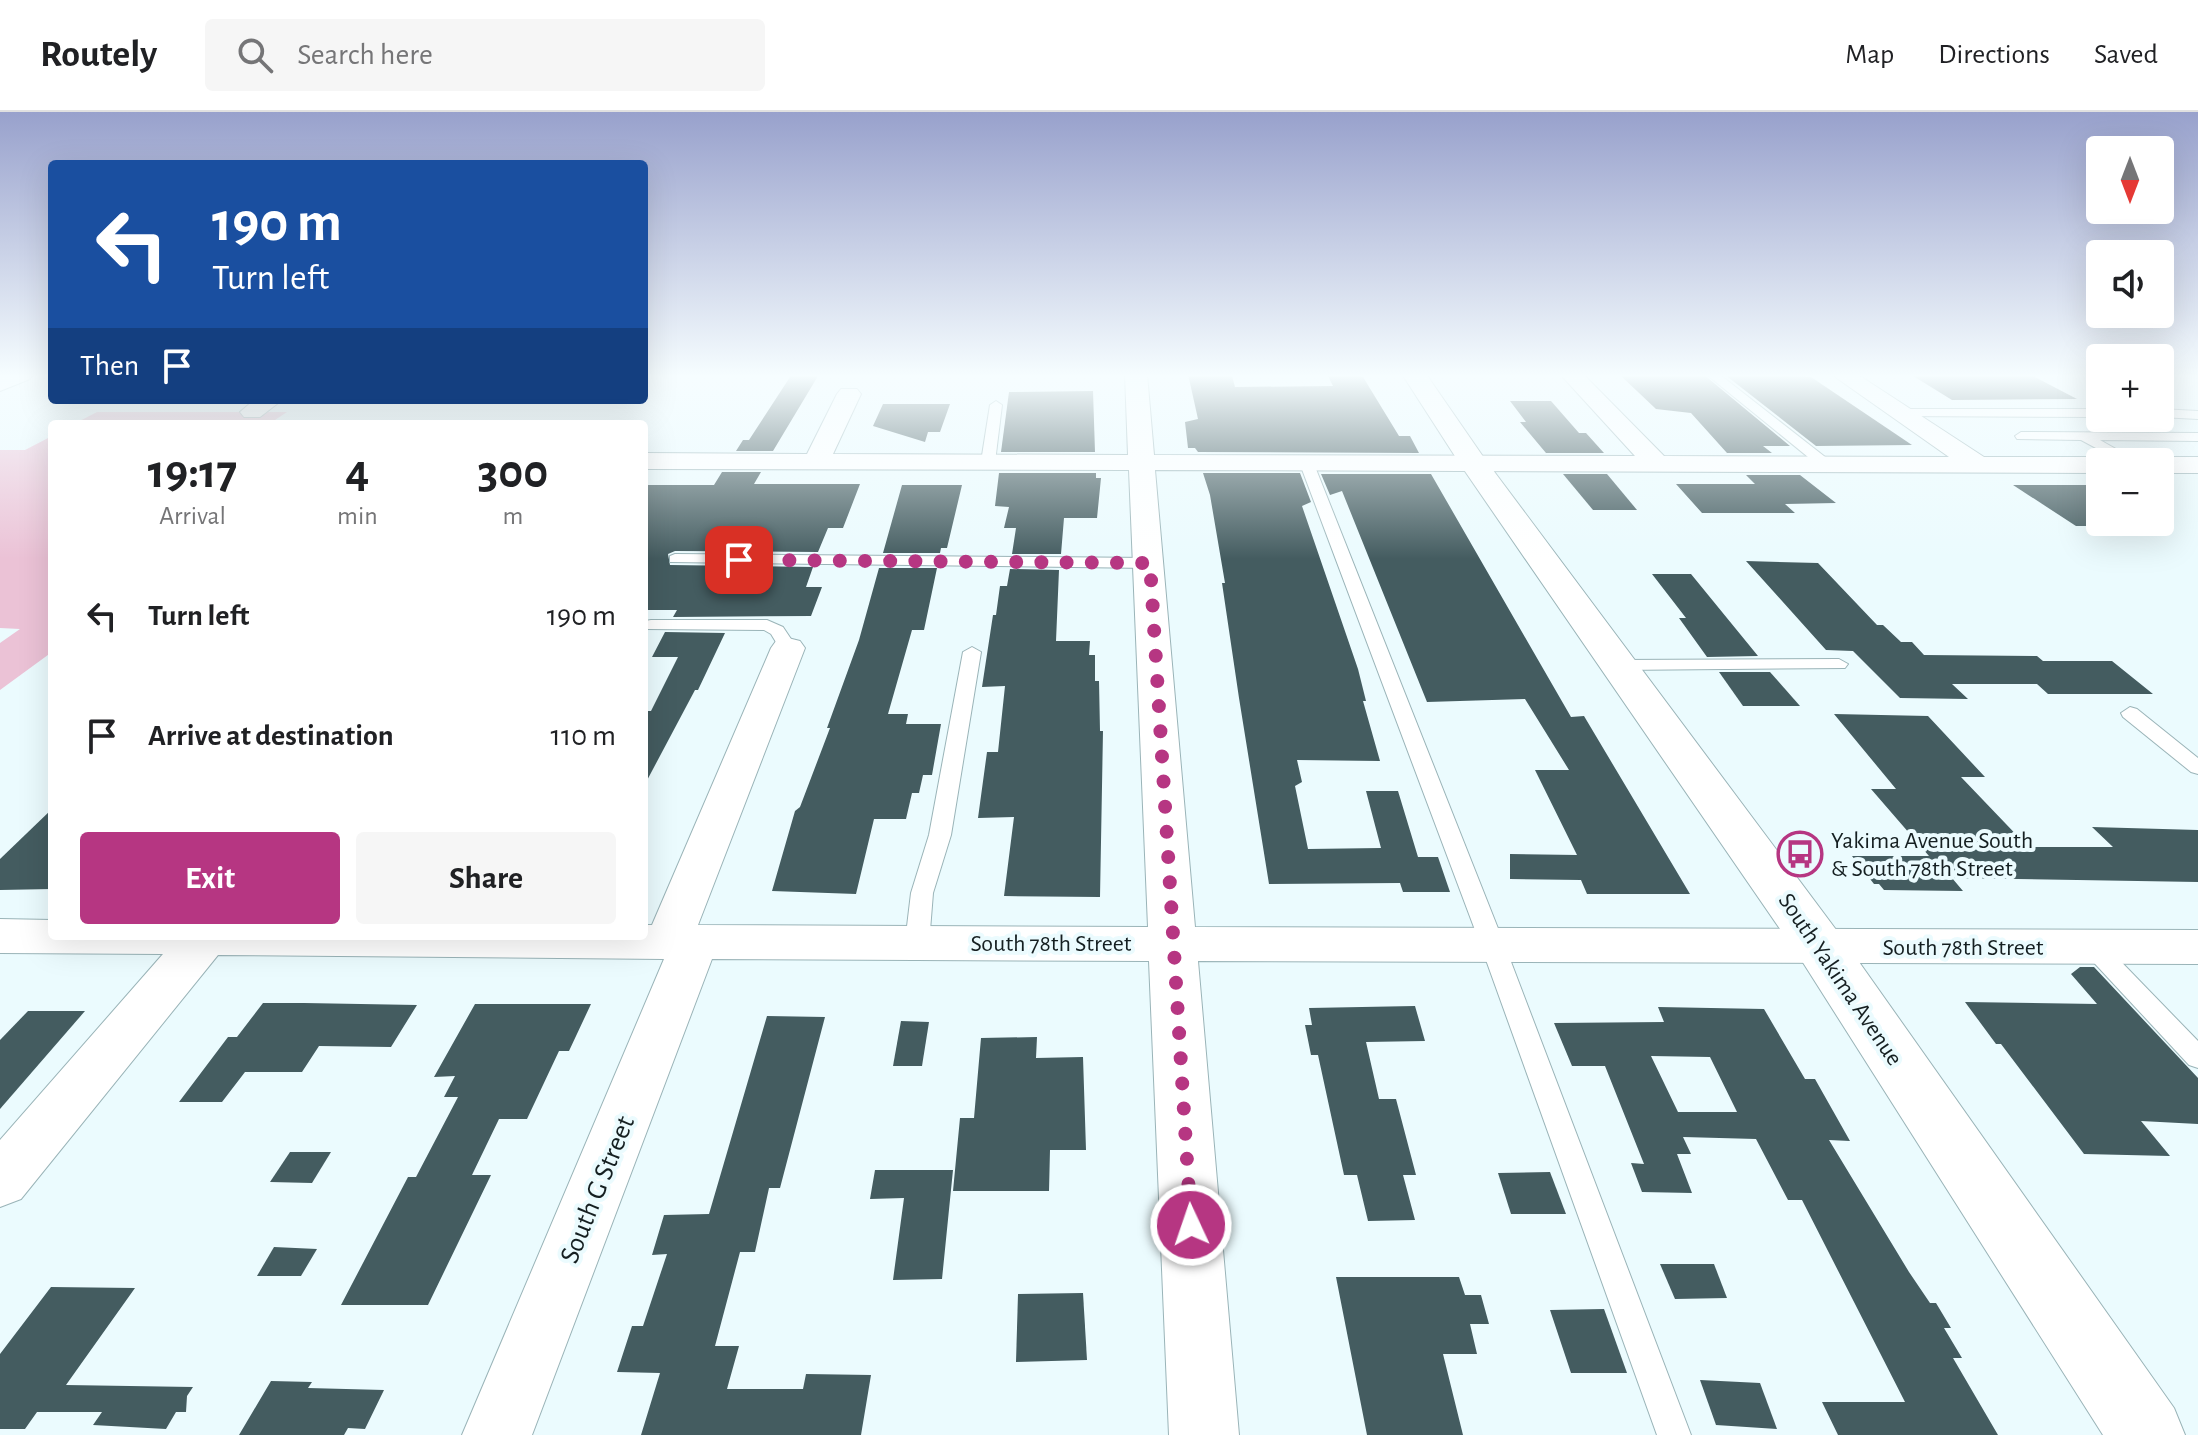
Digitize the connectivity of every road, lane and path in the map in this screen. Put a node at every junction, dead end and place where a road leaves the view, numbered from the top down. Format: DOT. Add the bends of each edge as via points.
graph roads {
  1 [pos="829,436"];
  2 [pos="992,436"];
  3 [pos="1141,436"];
  4 [pos="1455,436"];
  5 [pos="1630,436"];
  6 [pos="1790,436"];
  7 [pos="1934,436"];
  8 [pos="2021,436"];
  9 [pos="2082,436"];
  10 [pos="2198,437"];
  11 [pos="2105,448"];
  12 [pos="648,461"];
  13 [pos="816,462"];
  14 [pos="988,462"];
  15 [pos="1656,463"];
  16 [pos="1824,463"];
  17 [pos="1143,464"];
  18 [pos="1307,464"];
  19 [pos="1474,464"];
  20 [pos="1977,464"];
  21 [pos="2086,465"];
  22 [pos="2174,465"];
  23 [pos="2198,465"];
  24 [pos="675,559"];
  25 [pos="1150,563"];
  26 [pos="651,625"];
  27 [pos="788,648"];
  28 [pos="972,652"];
  29 [pos="1839,664"];
  30 [pos="1618,665"];
  31 [pos="2130,713"];
  32 [pos="2198,768"];
  33 [pos="0,936"];
  34 [pos="48,936"];
  35 [pos="203,940"];
  36 [pos="540,940"];
  37 [pos="682,942"];
  38 [pos="917,943"];
  39 [pos="1174,943"];
  40 [pos="1493,946"];
  41 [pos="2093,947"];
  42 [pos="2198,947"];
  43 [pos="1821,948"];
  44 [pos="2198,1058"];
  45 [pos="0,1181"];
  46 [pos="497,1435"];
  47 [pos="1204,1435"];
  48 [pos="1674,1435"];
  49 [pos="2147,1435"];
  1 -- 13 [label="street"];
  2 -- 14 [label="lane"];
  3 -- 17 [label="street"];
  4 -- 19 [label="main road, South Yakima Avenue"];
  5 -- 15 [label="street"];
  6 -- 16 [label="lane"];
  7 -- 20 [label="street"];
  8 -- 9 [label="lane"];
  9 -- 10 [label="lane"];
  9 -- 11 [label="lane"];
  12 -- 13 [label="street"];
  13 -- 14 [label="street"];
  14 -- 17 [label="street"];
  15 -- 16 [label="street"];
  15 -- 19 [label="street"];
  16 -- 20 [label="street"];
  17 -- 18 [label="street"];
  17 -- 25 [label="street"];
  18 -- 19 [label="street"];
  18 -- 40 [label="lane"];
  19 -- 30 [label="main road, South Yakima Avenue"];
  20 -- 21 [label="street"];
  22 -- 23 [label="street"];
  24 -- 25 [label="lane"];
  25 -- 39 [label="street"];
  26 -- 27 [label="lane" via="767,625"];
  27 -- 37 [label="street, South G Street"];
  28 -- 38 [label="lane" via="940,835 922,893"];
  29 -- 30 [label="lane"];
  30 -- 43 [label="main road, South Yakima Avenue"];
  31 -- 32 [label="lane"];
  33 -- 34 [label="street, South 78th Street"];
  35 -- 45 [label="street"];
  36 -- 37 [label="street, South 78th Street"];
  37 -- 38 [label="street, South 78th Street"];
  37 -- 46 [label="street, South G Street"];
  38 -- 39 [label="street, South 78th Street"];
  39 -- 40 [label="street, South 78th Street"];
  39 -- 47 [label="street"];
  40 -- 43 [label="street, South 78th Street"];
  40 -- 48 [label="lane"];
  41 -- 42 [label="street, South 78th Street"];
  41 -- 43 [label="street, South 78th Street"];
  41 -- 44 [label="lane"];
  43 -- 49 [label="main road, South Yakima Avenue"];
}
